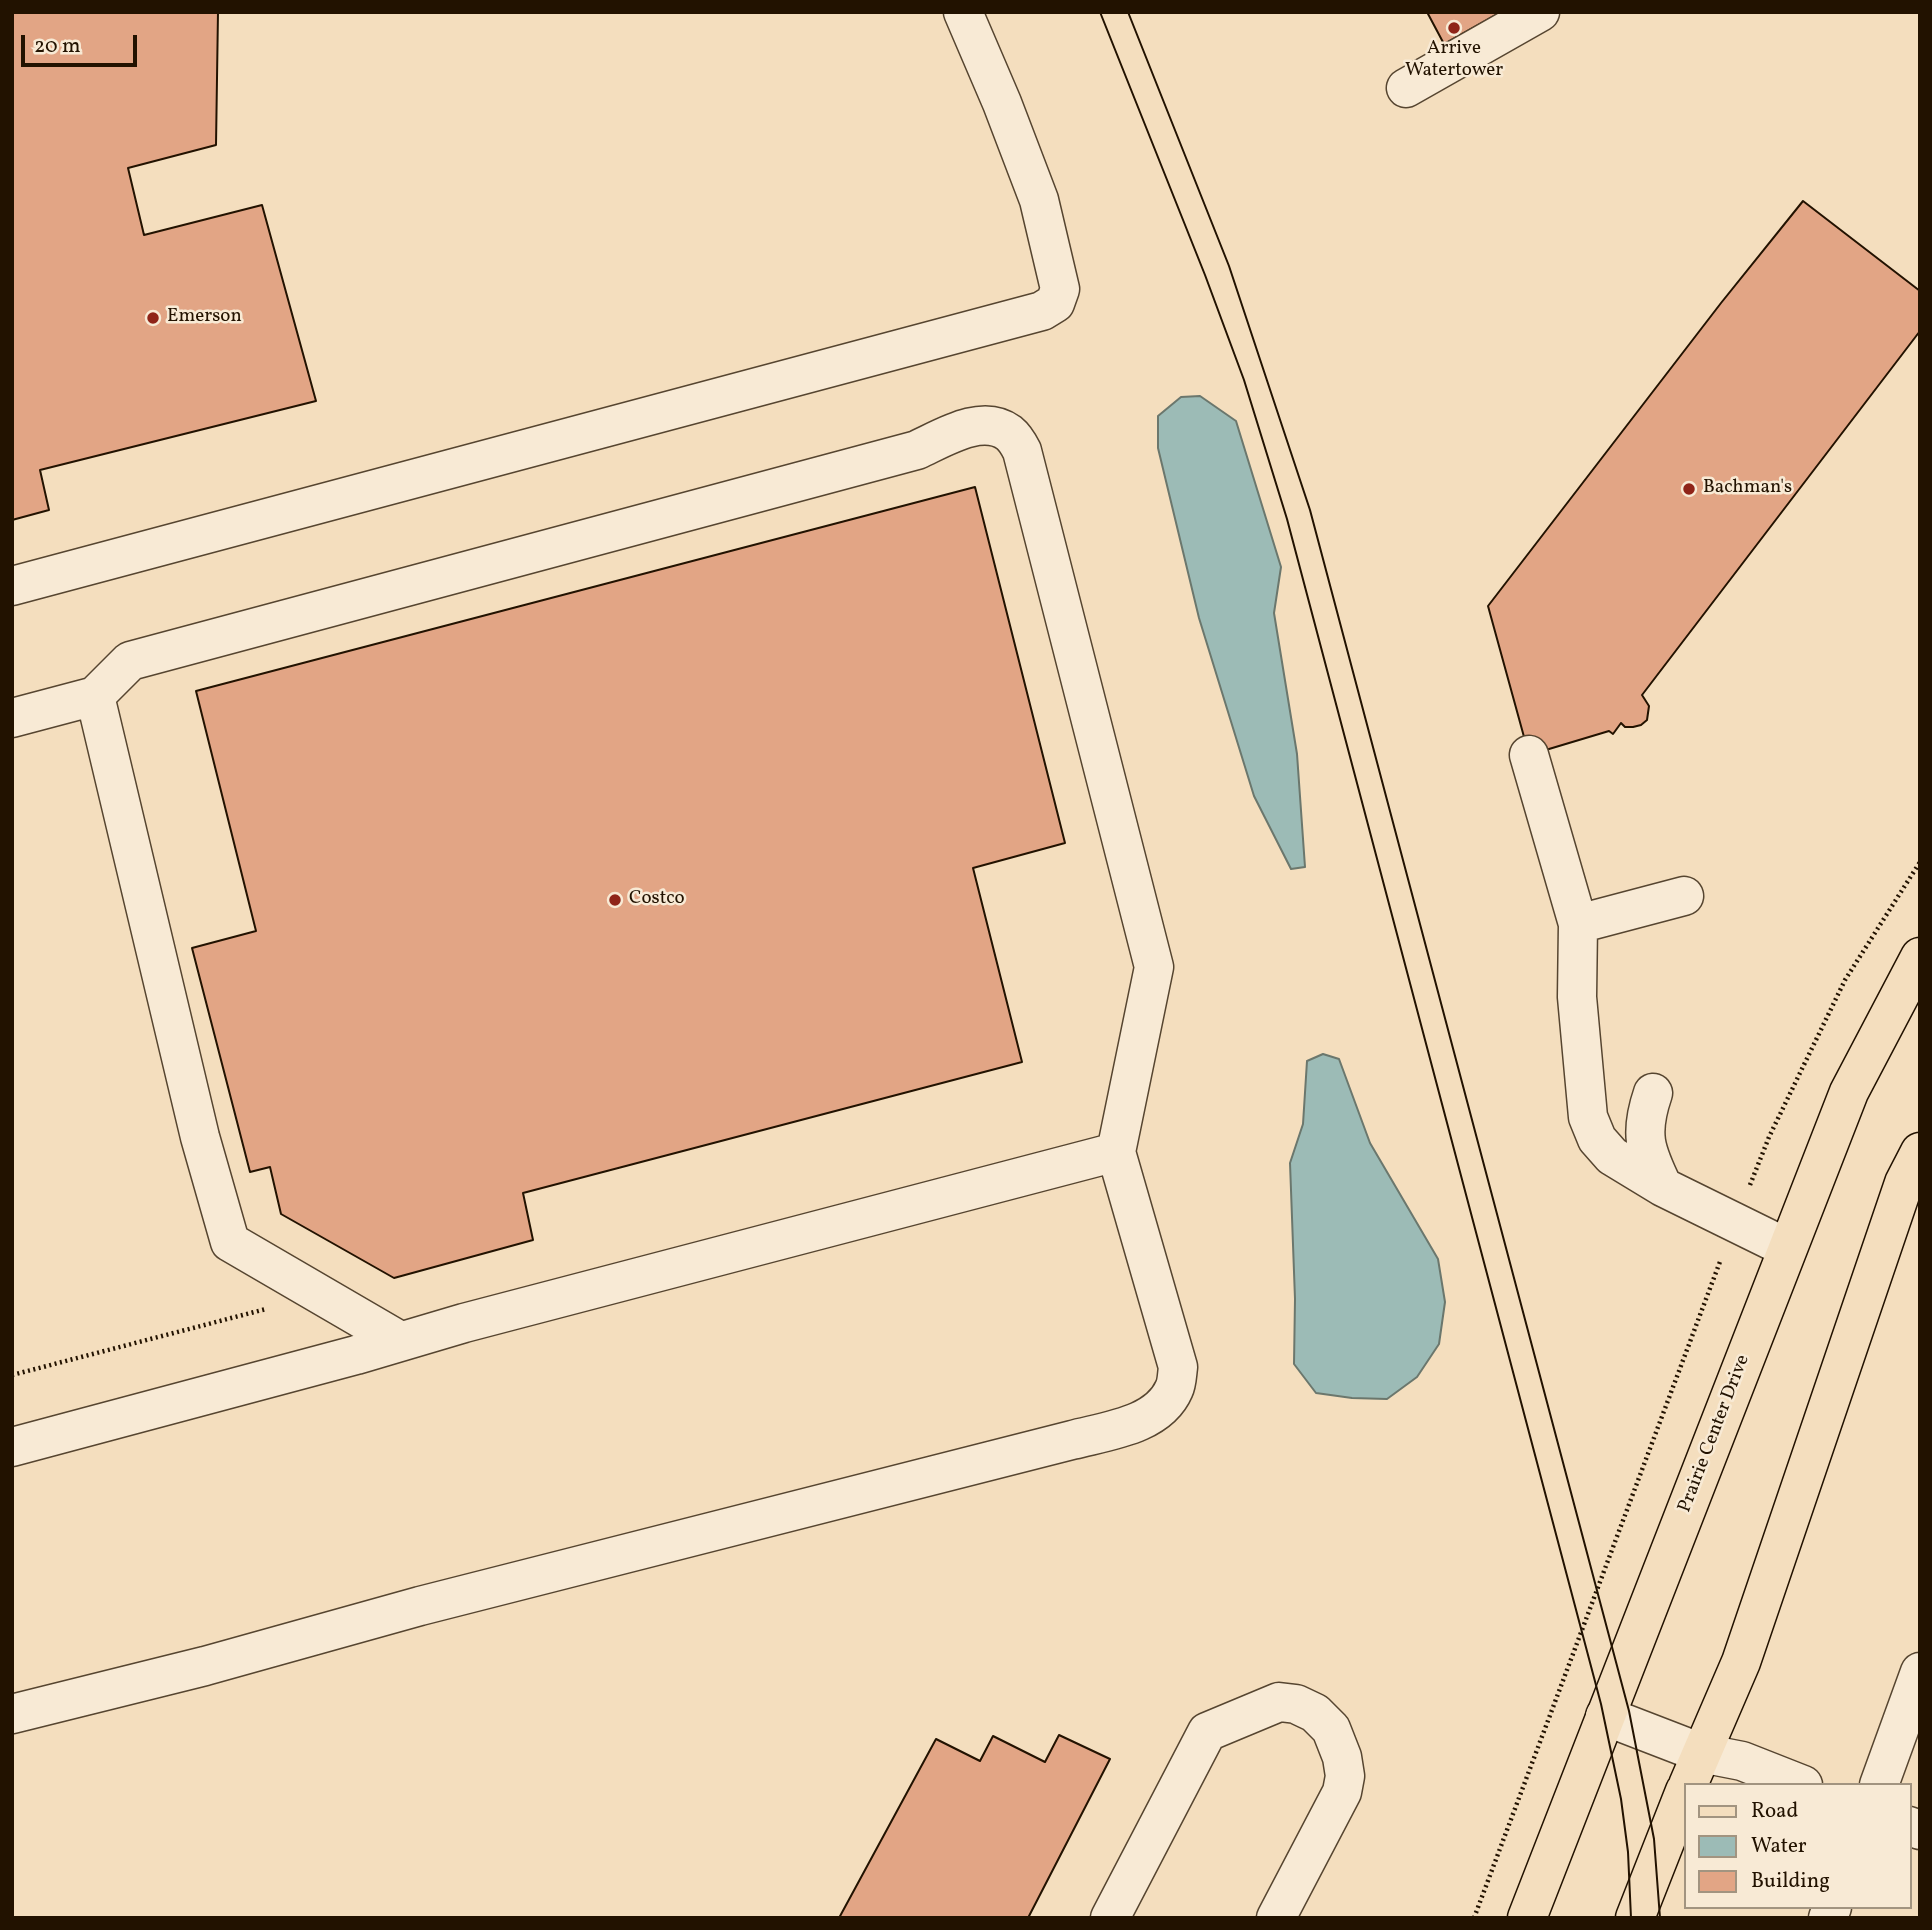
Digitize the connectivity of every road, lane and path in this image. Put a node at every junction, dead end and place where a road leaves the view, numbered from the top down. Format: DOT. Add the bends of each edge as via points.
graph roads {
  1 [pos="963,12"];
  2 [pos="1540,12"];
  3 [pos="1406,88"];
  4 [pos="12,586"];
  5 [pos="95,696"];
  6 [pos="12,718"];
  7 [pos="1529,755"];
  8 [pos="1920,862"];
  9 [pos="1684,896"];
  10 [pos="1578,924"];
  11 [pos="1920,957"];
  12 [pos="1653,1093"];
  13 [pos="1116,1152"];
  14 [pos="1920,1152"];
  15 [pos="1662,1187"];
  16 [pos="1735,1224"];
  17 [pos="1787,1248"];
  18 [pos="304,1285"];
  19 [pos="400,1342"];
  20 [pos="12,1375"];
  21 [pos="12,1447"];
  22 [pos="1920,1672"];
  23 [pos="12,1714"];
  24 [pos="1605,1716"];
  25 [pos="1694,1769"];
  26 [pos="1798,1783"];
  27 [pos="1880,1783"];
  28 [pos="1684,1794"];
  29 [pos="1110,1918"];
  30 [pos="1276,1918"];
  31 [pos="1474,1918"];
  32 [pos="1527,1918"];
  33 [pos="1635,1918"];
  1 -- 4 [label="lane" via="1039,200 1060,289 1055,303 1042,311"];
  2 -- 3 [label="lane"];
  5 -- 6 [label="lane"];
  5 -- 13 [label="lane" via="130,661 917,450 990,424 1010,433 1022,451 1154,967"];
  5 -- 18 [label="lane" via="200,1137 230,1242"];
  7 -- 10 [label="lane"];
  8 -- 16 [label="path" via="1845,980 1769,1137"];
  9 -- 10 [label="lane"];
  10 -- 15 [label="lane" via="1577,997 1588,1117 1597,1139 1612,1156"];
  11 -- 17 [label="main road, Prairie Center Drive" via="1849,1092"];
  12 -- 15 [label="lane" via="1644,1133"];
  13 -- 19 [label="lane"];
  13 -- 23 [label="lane" via="1178,1367 1174,1389 1162,1407 1143,1420"];
  14 -- 25 [label="main road" via="1899,1196 1741,1662"];
  15 -- 16 [label="lane"];
  16 -- 17 [label="lane"];
  16 -- 31 [label="path"];
  17 -- 24 [label="main road, Prairie Center Drive"];
  18 -- 19 [label="lane"];
  18 -- 20 [label="path" via="293,1302"];
  19 -- 21 [label="lane"];
  22 -- 27 [label="lane"];
  24 -- 25 [label="lane"];
  24 -- 32 [label="main road, Prairie Center Drive"];
  25 -- 26 [label="lane" via="1742,1761"];
  28 -- 33 [label="main road"];
  29 -- 30 [label="lane" via="1207,1732 1279,1702 1315,1713 1331,1729 1345,1776 1342,1792"];
}
